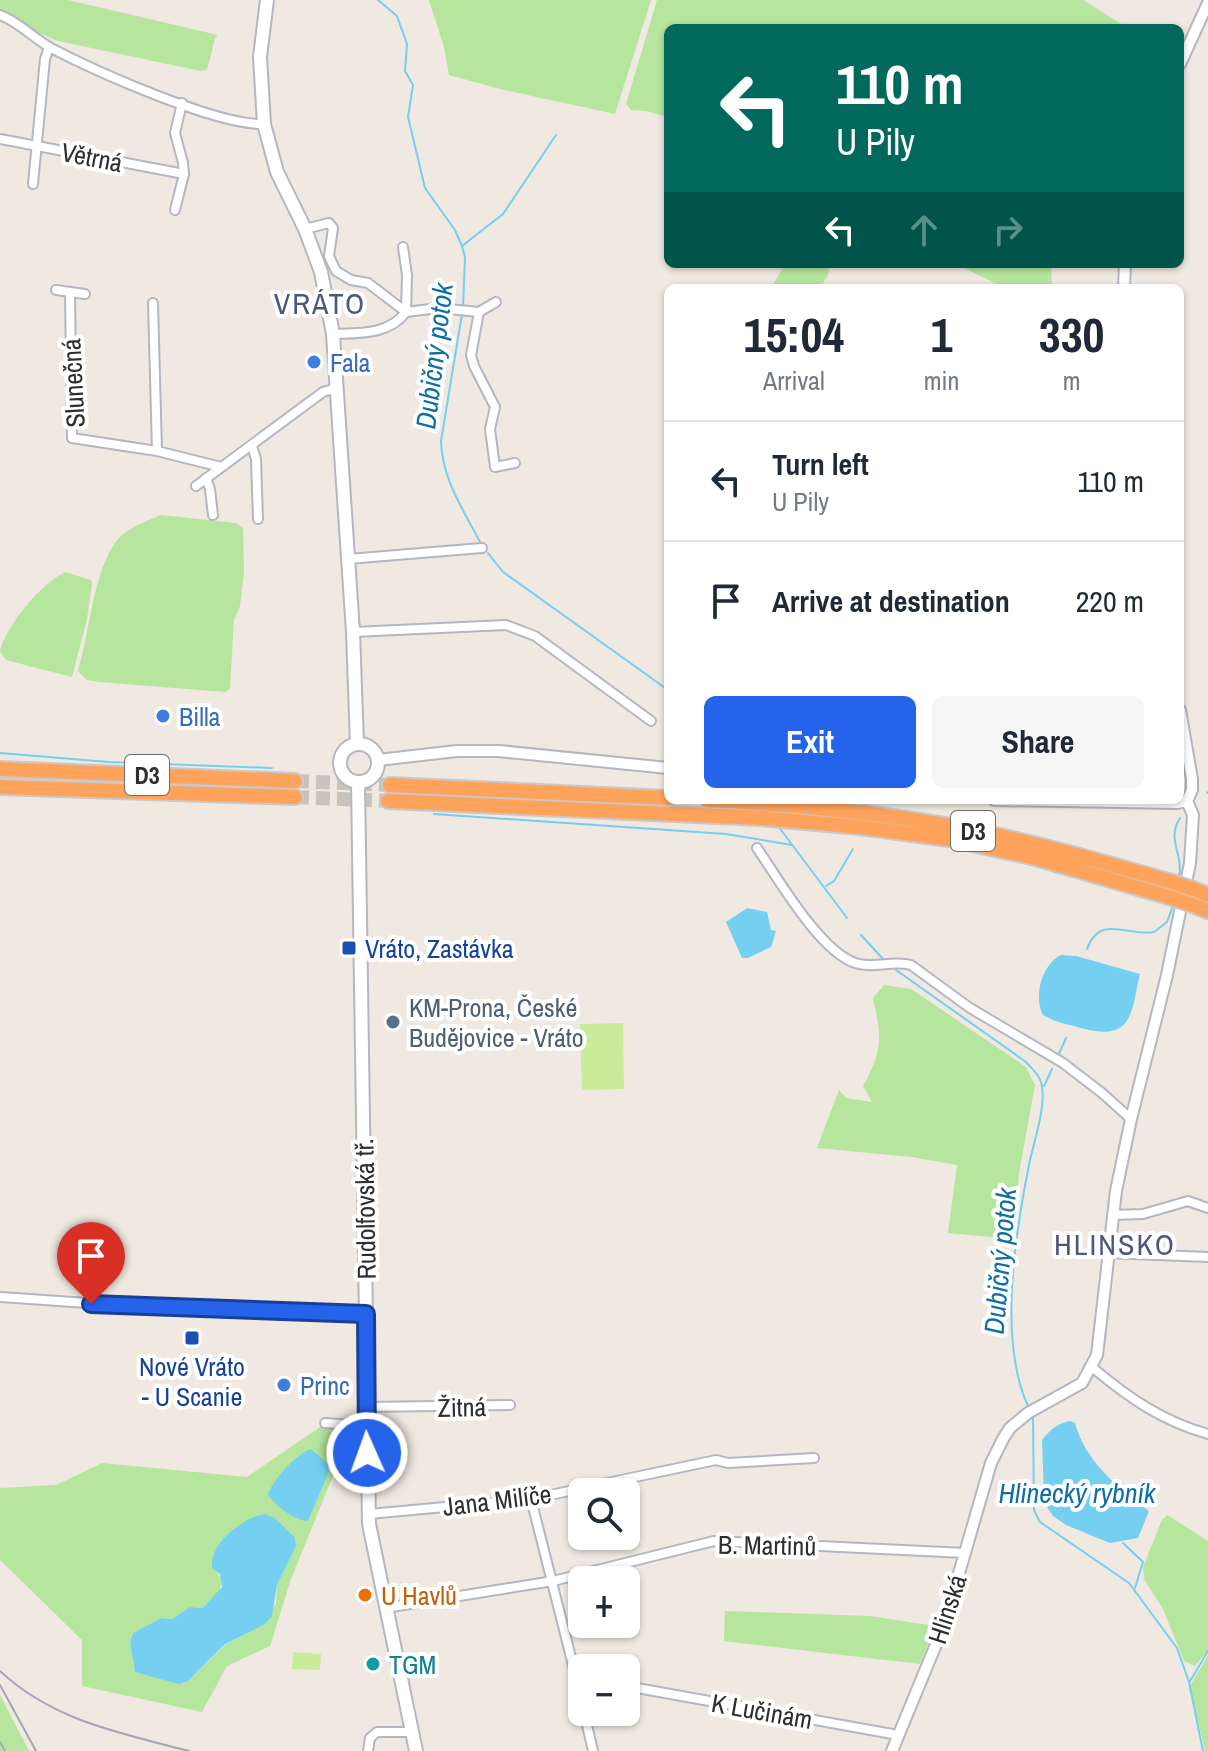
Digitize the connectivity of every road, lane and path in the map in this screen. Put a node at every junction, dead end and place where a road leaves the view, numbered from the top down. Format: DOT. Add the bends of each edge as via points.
graph roads {
  1 [pos="267,0"];
  2 [pos="1208,3"];
  3 [pos="0,15"];
  4 [pos="49,47"];
  5 [pos="1184,55"];
  6 [pos="182,103"];
  7 [pos="264,124"];
  8 [pos="0,139"];
  9 [pos="36,147"];
  10 [pos="184,174"];
  11 [pos="33,184"];
  12 [pos="175,210"];
  13 [pos="305,229"];
  14 [pos="403,247"];
  15 [pos="56,290"];
  16 [pos="70,292"];
  17 [pos="85,294"];
  18 [pos="496,302"];
  19 [pos="153,303"];
  20 [pos="406,312"];
  21 [pos="479,312"];
  22 [pos="333,334"];
  23 [pos="337,388"];
  24 [pos="252,446"];
  25 [pos="157,451"];
  26 [pos="515,463"];
  27 [pos="221,467"];
  28 [pos="207,480"];
  29 [pos="196,486"];
  30 [pos="213,515"];
  31 [pos="258,519"];
  32 [pos="482,548"];
  33 [pos="348,559"];
  34 [pos="353,632"];
  35 [pos="651,721"];
  36 [pos="1184,733"];
  37 [pos="357,744"];
  38 [pos="378,760"];
  39 [pos="664,768"];
  40 [pos="0,769"];
  41 [pos="295,781"];
  42 [pos="358,782"];
  43 [pos="390,785"];
  44 [pos="0,787"];
  45 [pos="295,797"];
  46 [pos="664,798"];
  47 [pos="388,801"];
  48 [pos="1187,801"];
  49 [pos="1184,802"];
  50 [pos="777,804"];
  51 [pos="757,848"];
  52 [pos="1170,889"];
  53 [pos="1208,895"];
  54 [pos="1192,897"];
  55 [pos="1208,911"];
  56 [pos="1131,1119"];
  57 [pos="1208,1208"];
  58 [pos="1112,1215"];
  59 [pos="1107,1253"];
  60 [pos="1208,1257"];
  61 [pos="0,1297"];
  62 [pos="366,1314"];
  63 [pos="1093,1368"];
  64 [pos="510,1405"];
  65 [pos="366,1407"];
  66 [pos="325,1423"];
  67 [pos="366,1426"];
  68 [pos="1208,1434"];
  69 [pos="814,1458"];
  70 [pos="531,1499"];
  71 [pos="369,1514"];
  72 [pos="965,1553"];
  73 [pos="553,1581"];
  74 [pos="385,1608"];
  75 [pos="573,1654"];
  76 [pos="640,1689"];
  77 [pos="587,1726"];
  78 [pos="411,1732"];
  79 [pos="898,1735"];
  80 [pos="593,1750"];
  81 [pos="368,1751"];
  82 [pos="416,1751"];
  83 [pos="582,1751"];
  84 [pos="892,1751"];
  1 -- 7 [label="main road" via="260,57"];
  2 -- 5 [label="street"];
  3 -- 4 [label="street"];
  4 -- 6 [label="street"];
  4 -- 9 [label="street"];
  6 -- 7 [label="street" via="242,123"];
  6 -- 10 [label="street" via="176,142"];
  7 -- 13 [label="main road" via="277,172"];
  8 -- 9 [label="street, Větrná"];
  9 -- 10 [label="street, Větrná"];
  9 -- 11 [label="street"];
  10 -- 12 [label="street"];
  13 -- 20 [label="street" via="329,223 329,256 336,271 368,283"];
  13 -- 22 [label="main road" via="321,272"];
  14 -- 20 [label="street"];
  15 -- 16 [label="street"];
  16 -- 17 [label="street"];
  16 -- 25 [label="street, Slunečná" via="72,438"];
  18 -- 21 [label="street"];
  19 -- 25 [label="street"];
  20 -- 21 [label="street"];
  20 -- 22 [label="street" via="387,328"];
  21 -- 26 [label="street" via="471,355 495,407 490,429 495,467"];
  22 -- 23 [label="main road"];
  23 -- 24 [label="street" via="323,392"];
  23 -- 33 [label="main road"];
  24 -- 27 [label="street"];
  24 -- 31 [label="street"];
  25 -- 27 [label="street, Slunečná"];
  27 -- 28 [label="street"];
  28 -- 29 [label="street"];
  28 -- 30 [label="street"];
  32 -- 33 [label="street"];
  33 -- 34 [label="main road"];
  34 -- 35 [label="street" via="506,625 535,636"];
  34 -- 37 [label="main road"];
  36 -- 48 [label="street" via="1192,779"];
  37 -- 38 [label="main road" via="368,746"];
  37 -- 42 [label="main road" via="340,760 342,773"];
  38 -- 39 [label="street" via="499,751"];
  38 -- 42 [label="main road" via="371,778"];
  40 -- 41 [label="highway, D3"];
  42 -- 62 [label="main road, Rudolfovská tř."];
  43 -- 46 [label="highway"];
  44 -- 45 [label="highway, D3"];
  47 -- 52 [label="highway, D3" via="782,819 949,839"];
  48 -- 49 [label="street"];
  48 -- 56 [label="street" via="1193,815 1190,863"];
  50 -- 52 [label="highway, D3" via="952,826 1042,846"];
  51 -- 56 [label="street" via="810,924 838,954 856,963 911,965 970,1008 1063,1063"];
  52 -- 54 [label="highway, D3, bridge"];
  53 -- 54 [label="highway, D3"];
  54 -- 55 [label="highway, D3"];
  56 -- 58 [label="street"];
  57 -- 58 [label="street" via="1188,1201 1143,1214"];
  58 -- 59 [label="street"];
  59 -- 60 [label="street"];
  59 -- 63 [label="street"];
  61 -- 62 [label="street"];
  62 -- 65 [label="main road, Rudolfovská tř."];
  63 -- 68 [label="street" via="1150,1412"];
  63 -- 72 [label="street, Hlinská" via="1082,1383 1010,1428 991,1463"];
  64 -- 65 [label="street, Žitná"];
  65 -- 67 [label="main road, Rudolfovská tř."];
  66 -- 67 [label="street"];
  67 -- 71 [label="main road, Rudolfovská tř."];
  69 -- 70 [label="street, Jana Milíče" via="716,1460"];
  70 -- 71 [label="street, Jana Milíče"];
  70 -- 73 [label="street"];
  71 -- 74 [label="main road, Rudolfovská tř."];
  72 -- 73 [label="street, B. Martinů" via="714,1541"];
  72 -- 79 [label="street, Hlinská" via="944,1625"];
  73 -- 74 [label="street, B. Martinů"];
  73 -- 75 [label="street"];
  74 -- 78 [label="main road, Rudolfovská tř."];
  76 -- 79 [label="street, K Lučinám"];
  77 -- 80 [label="street"];
  78 -- 81 [label="street" via="377,1732"];
  78 -- 82 [label="main road, Rudolfovská tř."];
  79 -- 84 [label="street, Hlinská"];
  80 -- 83 [label="street"];
}
